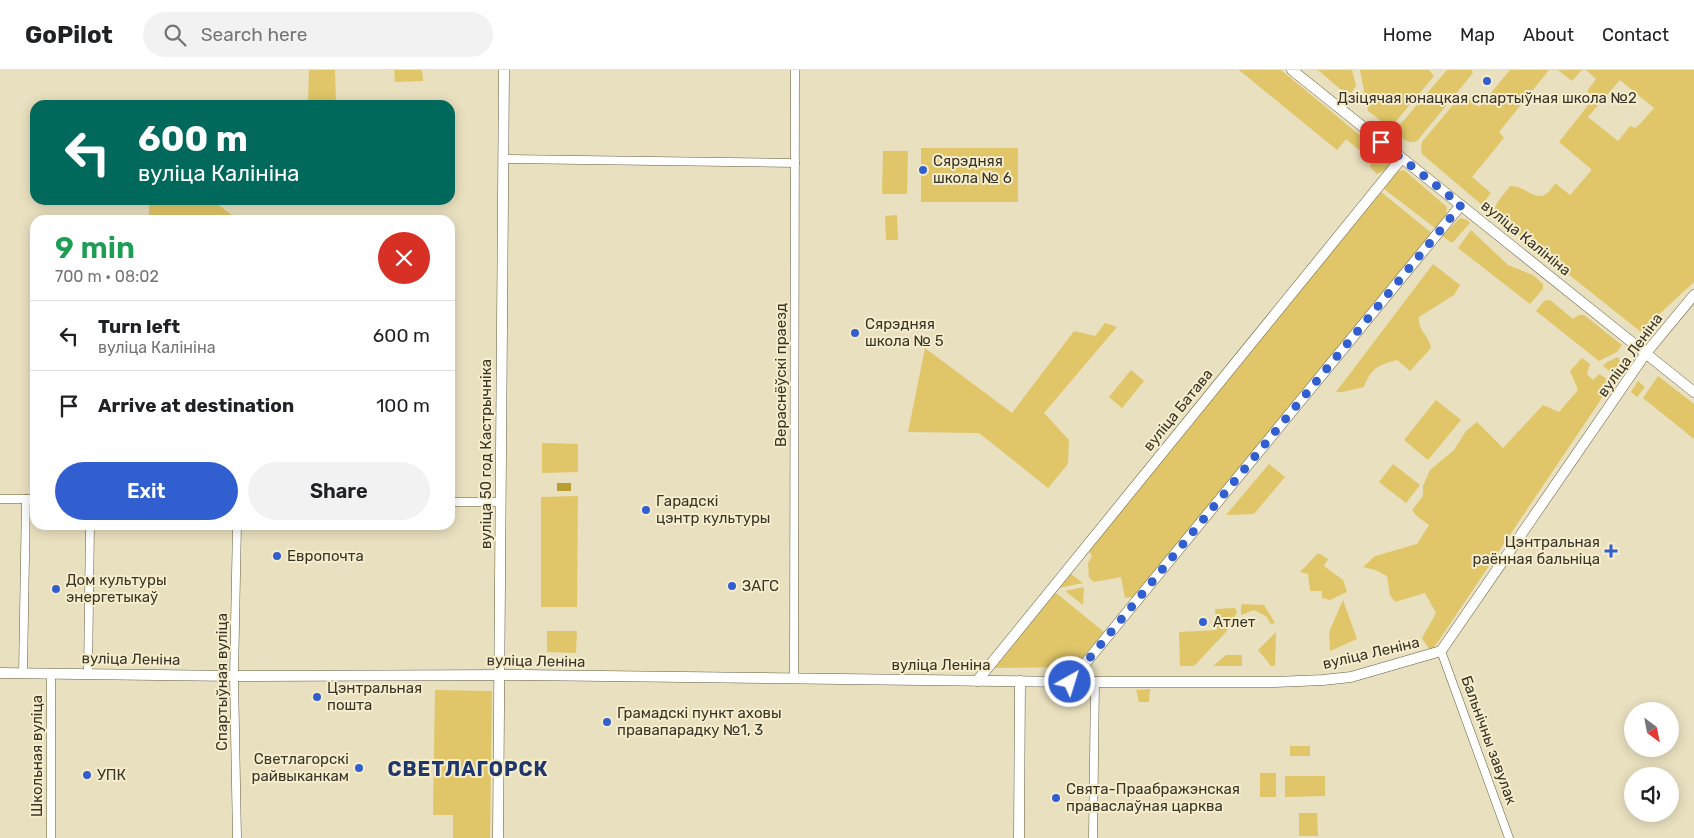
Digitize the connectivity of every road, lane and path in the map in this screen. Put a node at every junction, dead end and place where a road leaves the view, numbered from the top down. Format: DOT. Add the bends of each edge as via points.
graph roads {
  1 [pos="504,70"];
  2 [pos="795,70"];
  3 [pos="1292,70"];
  4 [pos="503,159"];
  5 [pos="1401,159"];
  6 [pos="795,163"];
  7 [pos="1461,205"];
  8 [pos="1694,295"];
  9 [pos="1646,353"];
  10 [pos="1694,392"];
  11 [pos="0,499"];
  12 [pos="26,499"];
  13 [pos="30,499"];
  14 [pos="455,502"];
  15 [pos="500,502"];
  16 [pos="90,530"];
  17 [pos="237,530"];
  18 [pos="1441,651"];
  19 [pos="0,673"];
  20 [pos="23,673"];
  21 [pos="51,673"];
  22 [pos="88,674"];
  23 [pos="234,676"];
  24 [pos="499,676"];
  25 [pos="794,679"];
  26 [pos="977,681"];
  27 [pos="1020,681"];
  28 [pos="1095,681"];
  29 [pos="1070,682"];
  30 [pos="51,838"];
  31 [pos="237,838"];
  32 [pos="498,838"];
  33 [pos="1019,838"];
  34 [pos="1093,838"];
  35 [pos="1509,838"];
  1 -- 4 [label="street, вуліца 50 год Кастрычніка"];
  2 -- 6 [label="street, Вераснёўскі праезд"];
  3 -- 5 [label="street, вуліца Калініна"];
  4 -- 6 [label="street"];
  4 -- 15 [label="street, вуліца 50 год Кастрычніка"];
  5 -- 7 [label="street, вуліца Калініна"];
  5 -- 26 [label="street, вуліца Батава"];
  6 -- 25 [label="street, Вераснёўскі праезд"];
  7 -- 9 [label="street, вуліца Калініна"];
  7 -- 29 [label="street"];
  8 -- 9 [label="street, вуліца Леніна"];
  9 -- 10 [label="street, вуліца Калініна"];
  9 -- 18 [label="street, вуліца Леніна"];
  11 -- 12 [label="street"];
  12 -- 13 [label="street"];
  12 -- 20 [label="street, Школьная вуліца"];
  14 -- 15 [label="street"];
  15 -- 24 [label="street, вуліца 50 год Кастрычніка"];
  16 -- 22 [label="street"];
  17 -- 23 [label="street, Спартыўная вуліца"];
  18 -- 28 [label="street, вуліца Леніна" via="1352,677 1323,680"];
  18 -- 35 [label="street, Бальнічны завулак"];
  19 -- 20 [label="street, вуліца Леніна"];
  20 -- 21 [label="street, вуліца Леніна"];
  21 -- 22 [label="street, вуліца Леніна"];
  21 -- 30 [label="street, Школьная вуліца"];
  22 -- 23 [label="street, вуліца Леніна"];
  23 -- 24 [label="street, вуліца Леніна"];
  23 -- 31 [label="street, Спартыўная вуліца"];
  24 -- 25 [label="street, вуліца Леніна"];
  24 -- 32 [label="street, вуліца 50 год Кастрычніка"];
  25 -- 26 [label="street, вуліца Леніна"];
  26 -- 27 [label="street, вуліца Леніна"];
  27 -- 29 [label="street, вуліца Леніна"];
  27 -- 33 [label="street"];
  28 -- 29 [label="street, вуліца Леніна"];
  28 -- 34 [label="street"];
}
